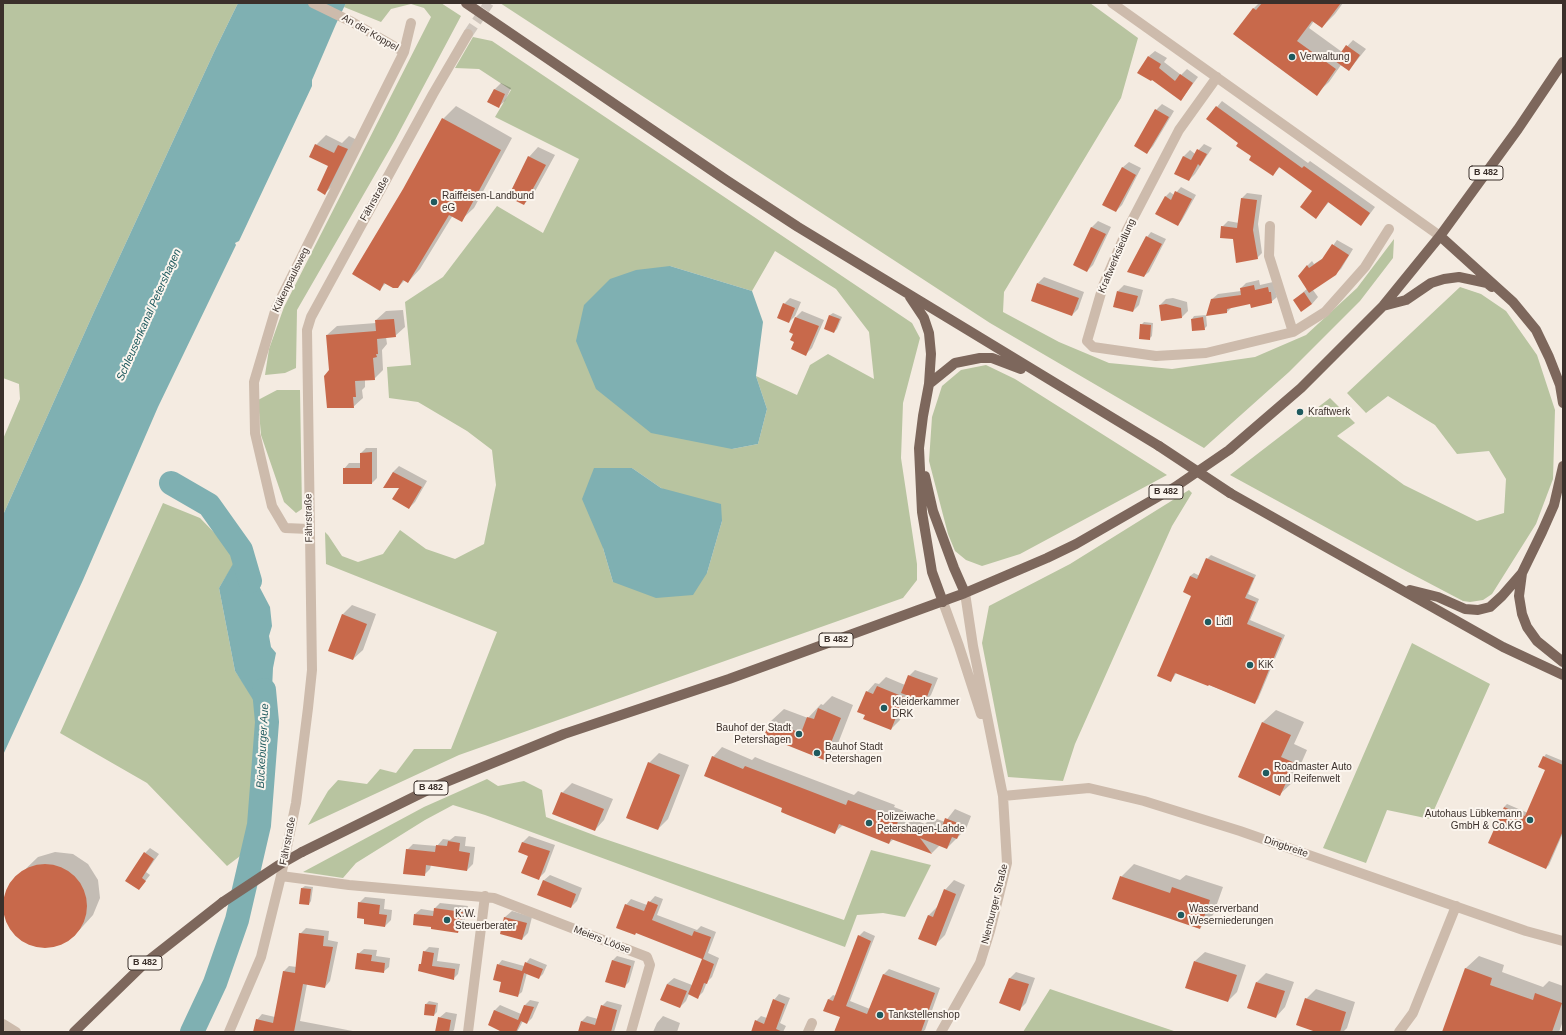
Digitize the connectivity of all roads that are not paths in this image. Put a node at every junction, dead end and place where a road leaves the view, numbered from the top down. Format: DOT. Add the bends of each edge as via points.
graph roads {
  1 [pos="313,3"];
  2 [pos="466,3"];
  3 [pos="1112,3"];
  4 [pos="411,23"];
  5 [pos="468,34"];
  6 [pos="404,52"];
  7 [pos="1563,62"];
  8 [pos="1217,77"];
  9 [pos="1270,226"];
  10 [pos="1389,229"];
  11 [pos="1440,236"];
  12 [pos="908,294"];
  13 [pos="1513,302"];
  14 [pos="1383,306"];
  15 [pos="1293,332"];
  16 [pos="929,384"];
  17 [pos="1054,384"];
  18 [pos="1563,403"];
  19 [pos="919,448"];
  20 [pos="1563,466"];
  21 [pos="309,529"];
  22 [pos="1522,573"];
  23 [pos="1395,586"];
  24 [pos="965,593"];
  25 [pos="943,602"];
  26 [pos="1563,662"];
  27 [pos="1563,675"];
  28 [pos="997,765"];
  29 [pos="1003,796"];
  30 [pos="281,876"];
  31 [pos="485,896"];
  32 [pos="1456,906"];
  33 [pos="1563,941"];
  34 [pos="3,1024"];
  35 [pos="16,1032"];
  36 [pos="74,1032"];
  37 [pos="229,1032"];
  38 [pos="468,1032"];
  39 [pos="631,1032"];
  40 [pos="941,1032"];
  41 [pos="1399,1032"];
  1 -- 6 [label="street, An der Koppel"];
  2 -- 12 [label="main road" via="798,227"];
  3 -- 8 [label="street"];
  4 -- 6 [label="street, Kükenpaulsweg"];
  5 -- 21 [label="street, Fährstraße" via="311,317 307,330"];
  6 -- 21 [label="street, Kükenpaulsweg" via="276,308 254,382 255,433 272,506 285,528"];
  7 -- 11 [label="main road, B 482"];
  8 -- 11 [label="street"];
  8 -- 15 [label="street, Kraftwerksiedlung" via="1179,130 1127,230 1103,286 1087,341 1093,347 1156,356 1206,353"];
  9 -- 15 [label="street" via="1269,256"];
  10 -- 15 [label="street, Kraftwerksiedlung" via="1365,267 1325,312"];
  11 -- 13 [label="main road"];
  11 -- 14 [label="main road, B 482"];
  12 -- 16 [label="main road" via="924,318 929,333"];
  12 -- 17 [label="main road"];
  13 -- 14 [label="main road" via="1487,283 1459,277 1431,283 1406,300"];
  13 -- 18 [label="main road" via="1536,330 1560,385"];
  14 -- 24 [label="main road, B 482" via="1301,388 1229,450 1175,487 1076,544"];
  16 -- 17 [label="main road" via="955,363 980,358 992,358"];
  16 -- 19 [label="main road"];
  17 -- 23 [label="main road, bridge" via="1159,446 1230,492"];
  19 -- 24 [label="main road" via="933,511"];
  19 -- 25 [label="main road" via="922,512 932,572"];
  20 -- 22 [label="main road" via="1554,505"];
  21 -- 30 [label="street, Fährstraße" via="312,670 296,803"];
  22 -- 23 [label="main road" via="1490,607 1478,610 1465,609 1438,597"];
  22 -- 26 [label="main road" via="1519,596 1527,627 1537,641"];
  23 -- 27 [label="main road" via="1504,647"];
  24 -- 25 [label="main road, B 482"];
  24 -- 28 [label="street, Nienburger Straße"];
  25 -- 28 [label="street, Nienburger Straße"];
  25 -- 36 [label="main road, B 482, bridge" via="729,679 564,734 436,786 302,852 223,902 144,964"];
  28 -- 29 [label="street, Nienburger Straße"];
  29 -- 32 [label="street, Dingbreite" via="1089,788 1120,795 1240,831"];
  29 -- 40 [label="street, Nienburger Straße" via="1007,863 990,932 980,963"];
  30 -- 31 [label="street, Meiers Lööse" via="349,885"];
  30 -- 37 [label="street, Fährstraße" via="261,957"];
  31 -- 38 [label="street"];
  31 -- 39 [label="street, Meiers Lööse" via="647,957 650,965"];
  32 -- 33 [label="street, Dingbreite"];
  32 -- 41 [label="street" via="1413,1013"];
  34 -- 35 [label="street"];
}
